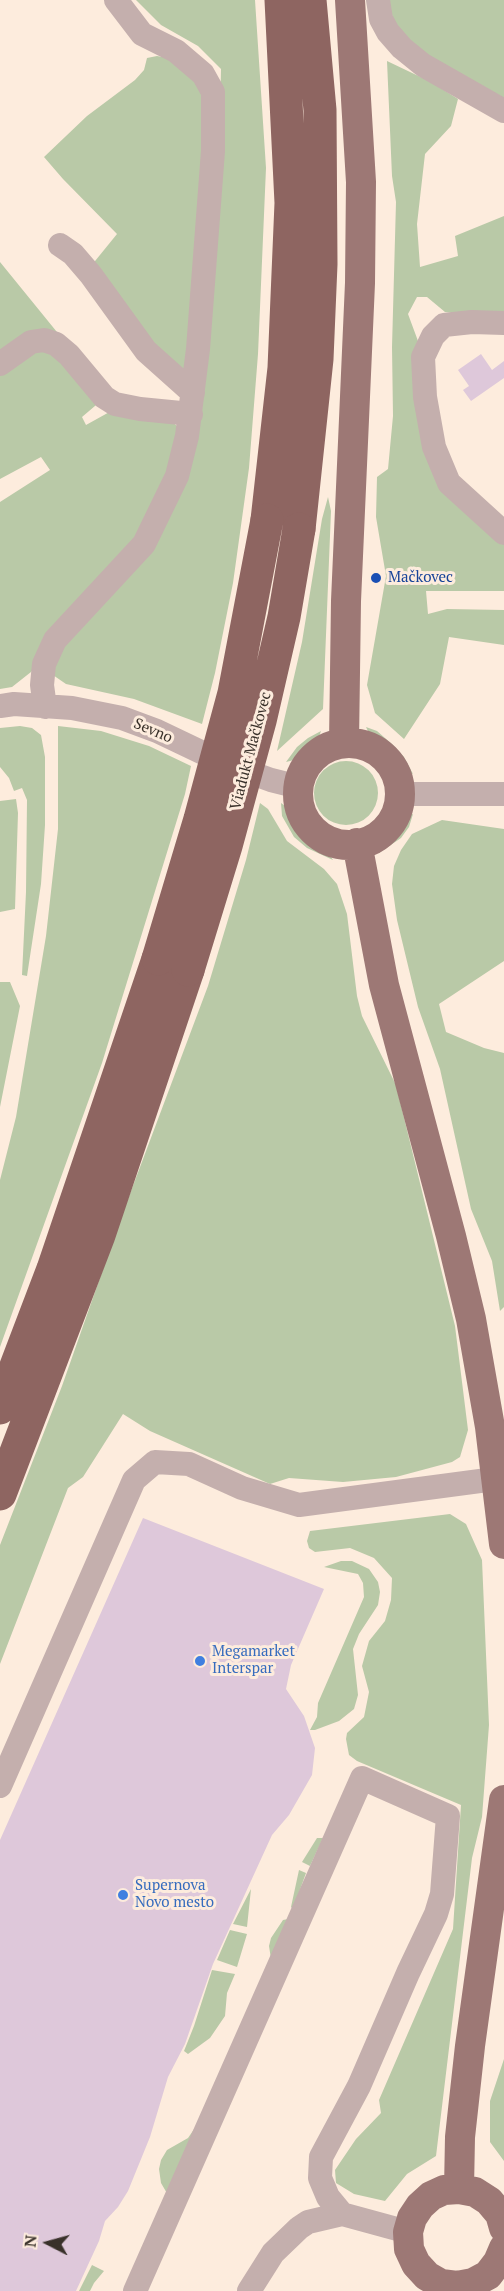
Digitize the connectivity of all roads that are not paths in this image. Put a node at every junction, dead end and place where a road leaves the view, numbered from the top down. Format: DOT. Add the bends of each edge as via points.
graph roads {
  1 [pos="116,0"];
  2 [pos="281,0"];
  3 [pos="310,0"];
  4 [pos="350,0"];
  5 [pos="378,0"];
  6 [pos="504,111"];
  7 [pos="60,245"];
  8 [pos="504,323"];
  9 [pos="0,364"];
  10 [pos="192,403"];
  11 [pos="504,533"];
  12 [pos="0,706"];
  13 [pos="45,707"];
  14 [pos="344,743"];
  15 [pos="299,787"];
  16 [pos="399,794"];
  17 [pos="504,794"];
  18 [pos="357,843"];
  19 [pos="0,1408"];
  20 [pos="495,1479"];
  21 [pos="0,1494"];
  22 [pos="504,1544"];
  23 [pos="0,1786"];
  24 [pos="504,1800"];
  25 [pos="459,2189"];
  26 [pos="342,2214"];
  27 [pos="504,2228"];
  28 [pos="408,2232"];
  29 [pos="504,2248"];
  30 [pos="458,2289"];
  31 [pos="135,2291"];
  32 [pos="249,2291"];
  1 -- 10 [label="street" via="142,34 176,51 203,74 213,92 209,215"];
  2 -- 19 [label="highway, bridge" via="291,203 284,368 267,520 234,693 158,959 57,1258"];
  3 -- 21 [label="highway, Viadukt Mačkovec, bridge" via="320,110 317,359 300,528 284,617 260,721 188,970 95,1245"];
  4 -- 14 [label="main road" via="360,238"];
  5 -- 6 [label="street" via="381,19 402,48 423,65"];
  7 -- 10 [label="street" via="91,275 146,351"];
  8 -- 11 [label="street" via="444,325 433,336 423,357 434,447 448,483"];
  9 -- 10 [label="street" via="32,342 44,340 56,344 114,404 140,409"];
  10 -- 13 [label="street" via="177,476 144,543 56,640 44,664"];
  12 -- 13 [label="street, Sevno"];
  13 -- 15 [label="street, Sevno" via="122,718 224,763"];
  14 -- 15 [label="main road" via="329,746 309,761"];
  14 -- 16 [label="main road" via="370,747 382,755 392,766"];
  15 -- 18 [label="main road" via="298,800 312,829 340,844"];
  16 -- 17 [label="street"];
  16 -- 18 [label="main road" via="392,822 370,840"];
  18 -- 20 [label="main road" via="384,985 471,1319"];
  20 -- 22 [label="main road"];
  20 -- 23 [label="street" via="299,1505 242,1488 189,1464 155,1462 134,1480"];
  24 -- 25 [label="main road" via="470,2046"];
  25 -- 27 [label="main road" via="489,2201 500,2214"];
  25 -- 28 [label="main road" via="444,2190 425,2201 412,2218"];
  26 -- 28 [label="street"];
  26 -- 31 [label="street" via="328,2197 320,2178 321,2157 359,2086 436,1914 442,1894 448,1816 362,1778"];
  26 -- 32 [label="street" via="299,2228 273,2253"];
  28 -- 30 [label="main road" via="409,2249 416,2264 427,2276"];
  29 -- 30 [label="main road" via="488,2275"];
}
